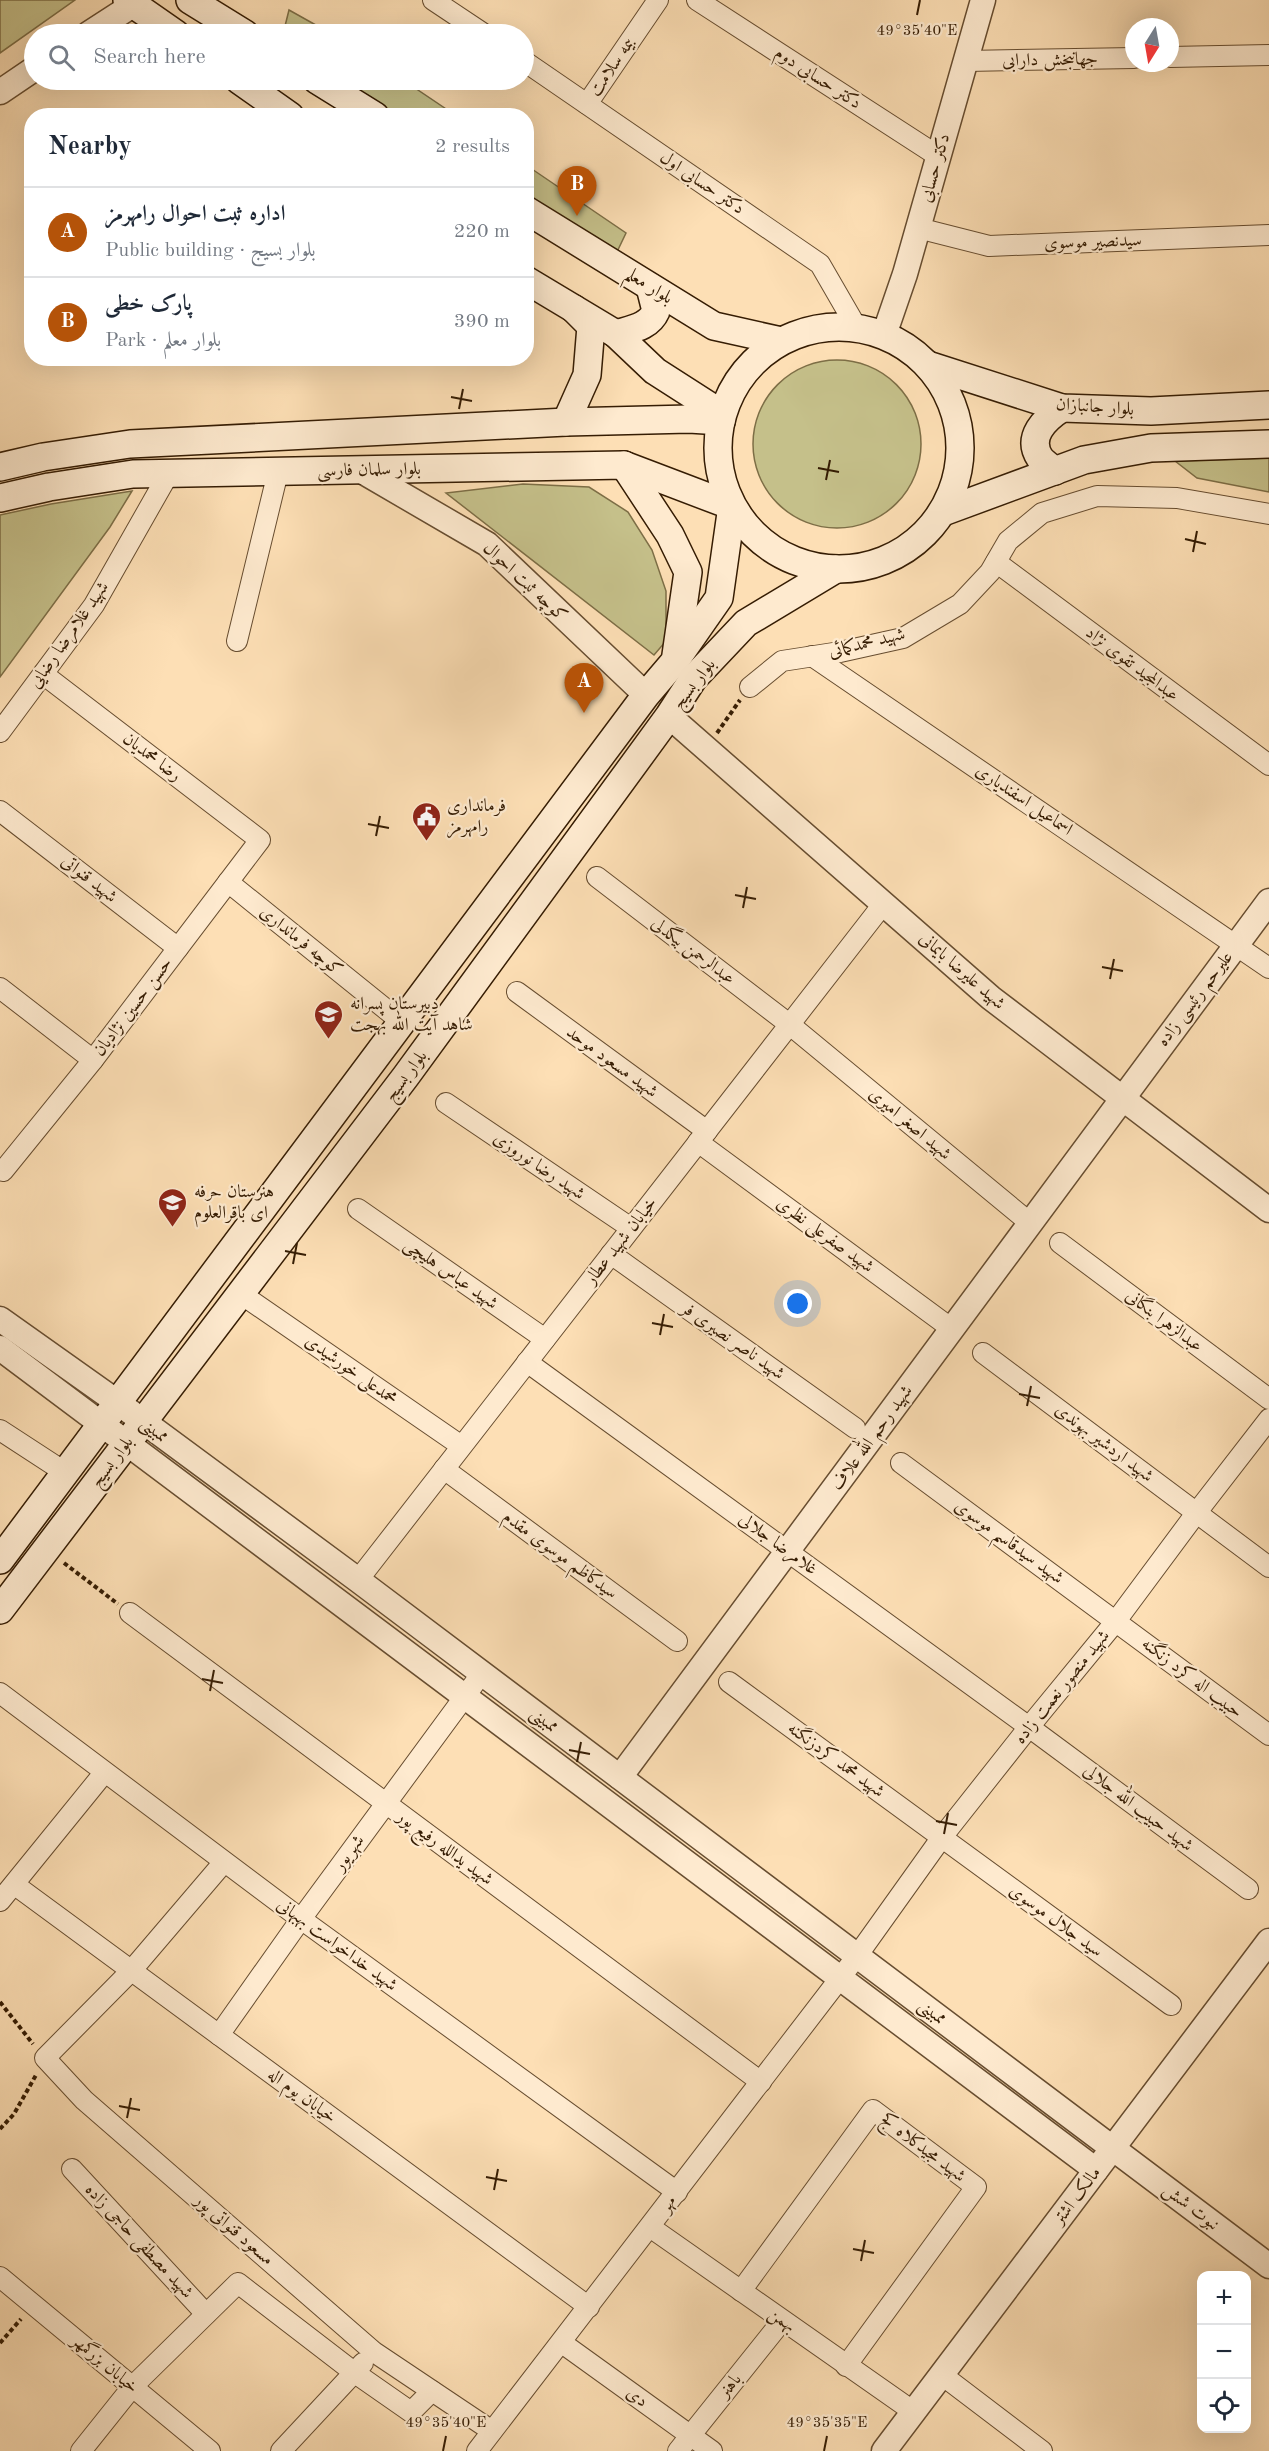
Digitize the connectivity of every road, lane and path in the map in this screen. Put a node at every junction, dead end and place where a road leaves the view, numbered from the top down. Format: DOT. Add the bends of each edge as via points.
graph roads {
  1 [pos="190,0"];
  2 [pos="433,0"];
  3 [pos="658,0"];
  4 [pos="697,0"];
  5 [pos="980,1"];
  6 [pos="130,2"];
  7 [pos="101,24"];
  8 [pos="162,24"];
  9 [pos="229,24"];
  10 [pos="469,24"];
  11 [pos="1269,55"];
  12 [pos="1179,57"];
  13 [pos="1125,58"];
  14 [pos="966,61"];
  15 [pos="534,68"];
  16 [pos="24,76"];
  17 [pos="254,90"];
  18 [pos="333,90"];
  19 [pos="0,92"];
  20 [pos="587,104"];
  21 [pos="279,108"];
  22 [pos="362,108"];
  23 [pos="938,156"];
  24 [pos="534,215"];
  25 [pos="918,228"];
  26 [pos="1269,235"];
  27 [pos="534,284"];
  28 [pos="650,287"];
  29 [pos="569,304"];
  30 [pos="857,328"];
  31 [pos="616,334"];
  32 [pos="884,335"];
  33 [pos="781,341"];
  34 [pos="928,364"];
  35 [pos="1269,405"];
  36 [pos="1062,408"];
  37 [pos="722,417"];
  38 [pos="566,422"];
  39 [pos="1269,444"];
  40 [pos="624,465"];
  41 [pos="0,467"];
  42 [pos="360,470"];
  43 [pos="1055,471"];
  44 [pos="278,472"];
  45 [pos="169,474"];
  46 [pos="0,498"];
  47 [pos="732,506"];
  48 [pos="943,512"];
  49 [pos="1269,514"];
  50 [pos="996,562"];
  51 [pos="836,569"];
  52 [pos="719,598"];
  53 [pos="746,623"];
  54 [pos="237,641"];
  55 [pos="812,656"];
  56 [pos="675,662"];
  57 [pos="43,674"];
  58 [pos="750,687"];
  59 [pos="646,695"];
  60 [pos="669,716"];
  61 [pos="0,732"];
  62 [pos="706,748"];
  63 [pos="1269,765"];
  64 [pos="0,811"];
  65 [pos="260,840"];
  66 [pos="597,878"];
  67 [pos="228,882"];
  68 [pos="1269,901"];
  69 [pos="884,903"];
  70 [pos="1236,944"];
  71 [pos="178,948"];
  72 [pos="1269,968"];
  73 [pos="0,988"];
  74 [pos="516,992"];
  75 [pos="403,1023"];
  76 [pos="789,1024"];
  77 [pos="93,1060"];
  78 [pos="352,1088"];
  79 [pos="1122,1098"];
  80 [pos="446,1103"];
  81 [pos="380,1110"];
  82 [pos="703,1136"];
  83 [pos="1,1170"];
  84 [pos="358,1209"];
  85 [pos="1269,1210"];
  86 [pos="1030,1223"];
  87 [pos="631,1228"];
  88 [pos="1060,1243"];
  89 [pos="611,1254"];
  90 [pos="241,1294"];
  91 [pos="0,1319"];
  92 [pos="952,1329"];
  93 [pos="545,1339"];
  94 [pos="0,1348"];
  95 [pos="982,1353"];
  96 [pos="527,1362"];
  97 [pos="1269,1399"];
  98 [pos="117,1402"];
  99 [pos="1269,1419"];
  100 [pos="143,1422"];
  101 [pos="102,1424"];
  102 [pos="855,1428"];
  103 [pos="0,1430"];
  104 [pos="126,1443"];
  105 [pos="460,1446"];
  106 [pos="901,1463"];
  107 [pos="444,1469"];
  108 [pos="66,1473"];
  109 [pos="1197,1512"];
  110 [pos="46,1549"];
  111 [pos="789,1552"];
  112 [pos="0,1560"];
  113 [pos="1269,1567"];
  114 [pos="358,1580"];
  115 [pos="0,1610"];
  116 [pos="130,1613"];
  117 [pos="1116,1622"];
  118 [pos="677,1641"];
  119 [pos="482,1673"];
  120 [pos="729,1682"];
  121 [pos="0,1693"];
  122 [pos="465,1696"];
  123 [pos="1029,1727"];
  124 [pos="1269,1735"];
  125 [pos="104,1773"];
  126 [pos="620,1777"];
  127 [pos="385,1804"];
  128 [pos="942,1837"];
  129 [pos="224,1862"];
  130 [pos="15,1885"];
  131 [pos="1248,1889"];
  132 [pos="0,1901"];
  133 [pos="301,1919"];
  134 [pos="1269,1941"];
  135 [pos="857,1956"];
  136 [pos="131,1971"];
  137 [pos="840,1978"];
  138 [pos="0,2002"];
  139 [pos="1171,2006"];
  140 [pos="219,2035"];
  141 [pos="45,2058"];
  142 [pos="761,2082"];
  143 [pos="0,2129"];
  144 [pos="1113,2148"];
  145 [pos="72,2169"];
  146 [pos="1096,2170"];
  147 [pos="677,2192"];
  148 [pos="650,2227"];
  149 [pos="1269,2266"];
  150 [pos="0,2277"];
  151 [pos="238,2283"];
  152 [pos="741,2291"];
  153 [pos="34,2304"];
  154 [pos="589,2307"];
  155 [pos="206,2314"];
  156 [pos="782,2321"];
  157 [pos="0,2343"];
  158 [pos="562,2343"];
  159 [pos="374,2352"];
  160 [pos="846,2366"];
  161 [pos="355,2373"];
  162 [pos="942,2375"];
  163 [pos="133,2386"];
  164 [pos="432,2391"];
  165 [pos="914,2412"];
  166 [pos="492,2431"];
  167 [pos="690,2435"];
  168 [pos="81,2451"];
  169 [pos="210,2451"];
  170 [pos="281,2451"];
  171 [pos="477,2451"];
  172 [pos="678,2451"];
  173 [pos="712,2451"];
  174 [pos="884,2451"];
  175 [pos="1042,2451"];
  1 -- 9 [label="main road"];
  2 -- 10 [label="street"];
  3 -- 20 [label="street, بیمه سلامت"];
  4 -- 23 [label="street, دکتر حسابی دوم"];
  5 -- 14 [label="street, دکتر حسابی"];
  6 -- 7 [label="street"];
  6 -- 8 [label="main road"];
  11 -- 12 [label="street"];
  13 -- 14 [label="street, جهانبخش دارابی"];
  14 -- 23 [label="street, دکتر حسابی"];
  15 -- 20 [label="street, دکتر حسابی اول"];
  16 -- 19 [label="street"];
  17 -- 21 [label="main road"];
  18 -- 22 [label="main road"];
  20 -- 30 [label="street, دکتر حسابی اول" via="820,264"];
  23 -- 25 [label="street, دکتر حسابی"];
  24 -- 28 [label="main road, بلوار معلم"];
  25 -- 26 [label="street, سیدنصیر موسوی" via="989,246"];
  25 -- 32 [label="street, دکتر حسابی"];
  27 -- 29 [label="main road"];
  28 -- 31 [label="main road" via="657,312 652,321"];
  28 -- 33 [label="main road, بلوار معلم" via="714,326"];
  29 -- 31 [label="main road"];
  29 -- 38 [label="main road" via="591,326 587,375"];
  30 -- 32 [label="main road"];
  30 -- 33 [label="main road" via="831,327"];
  31 -- 37 [label="main road" via="655,371"];
  32 -- 34 [label="main road"];
  33 -- 37 [label="main road" via="755,360 735,385"];
  34 -- 36 [label="main road, بلوار جانبازان"];
  34 -- 48 [label="main road" via="946,390 958,420 961,451 956,482"];
  35 -- 36 [label="main road, بلوار جانبازان" via="1150,411"];
  36 -- 43 [label="main road" via="1046,418 1036,444 1040,458"];
  37 -- 38 [label="main road, بلوار سلمان فارسی"];
  37 -- 47 [label="main road" via="717,445 721,476"];
  38 -- 41 [label="main road, بلوار سلمان فارسی" via="130,444"];
  39 -- 43 [label="main road" via="1151,448 1084,460"];
  40 -- 42 [label="main road, بلوار سلمان فارسی"];
  40 -- 47 [label="main road, بلوار سلمان فارسی"];
  40 -- 56 [label="main road" via="670,535 688,572"];
  42 -- 44 [label="main road, بلوار سلمان فارسی"];
  42 -- 59 [label="street, کوچه ثبت احوال" via="487,544"];
  43 -- 48 [label="main road"];
  44 -- 45 [label="main road, بلوار سلمان فارسی"];
  44 -- 54 [label="street"];
  45 -- 46 [label="main road, بلوار سلمان فارسی" via="112,477"];
  45 -- 57 [label="street, شهید غلامرضا رضایی" via="94,605"];
  47 -- 51 [label="main road" via="751,532 776,552 805,564"];
  47 -- 52 [label="main road, بلوار بسیج"];
  48 -- 51 [label="main road" via="923,536 897,555 868,566"];
  49 -- 50 [label="street, شهید محمدکمائی" via="1177,498 1097,496 1042,513 1008,541"];
  50 -- 55 [label="street, شهید محمدکمائی" via="960,604 903,638"];
  50 -- 63 [label="street, عبدالمجید تقوی نژاد"];
  51 -- 53 [label="main road, بلوار بسیج"];
  52 -- 53 [label="main road" via="736,604"];
  52 -- 56 [label="main road, بلوار بسیج"];
  53 -- 60 [label="main road, بلوار بسیج" via="693,679"];
  55 -- 58 [label="street, شهید محمدکمائی" via="782,661"];
  55 -- 70 [label="street, اسماعیل اسفندیاری"];
  56 -- 59 [label="main road, بلوار بسیج"];
  57 -- 61 [label="street, شهید غلامرضا رضایی"];
  57 -- 65 [label="street, رضا محمدیان"];
  58 -- 62 [label="path"];
  59 -- 75 [label="main road, بلوار بسیج"];
  60 -- 62 [label="street, شهید علیرضا بایمانی"];
  60 -- 81 [label="main road, بلوار بسیج"];
  62 -- 69 [label="street, شهید علیرضا بایمانی"];
  64 -- 71 [label="street, شهید قنواتی"];
  65 -- 67 [label="street, حسن حسین نژادیان"];
  66 -- 76 [label="street, عبدالرحمن بیگدلی"];
  67 -- 71 [label="street, حسن حسین نژادیان"];
  67 -- 75 [label="street, کوچه فرمانداری"];
  68 -- 70 [label="street, علیرحم رئیسی زاده"];
  69 -- 76 [label="street, خیابان شهید عطار"];
  69 -- 79 [label="street, شهید علیرضا بایمانی" via="991,998"];
  70 -- 72 [label="street, اسماعیل اسفندیاری"];
  70 -- 79 [label="street, علیرحم رئیسی زاده"];
  71 -- 77 [label="street, حسن حسین نژادیان"];
  73 -- 77 [label="street"];
  74 -- 82 [label="street, شهید مسعود موحد"];
  75 -- 78 [label="main road, بلوار بسیج"];
  76 -- 82 [label="street, خیابان شهید عطار"];
  76 -- 86 [label="street, شهید اصغر امیری"];
  77 -- 83 [label="street, حسن حسین نژادیان"];
  78 -- 81 [label="main road"];
  78 -- 98 [label="main road, بلوار بسیج"];
  79 -- 85 [label="street, شهید علیرضا بایمانی"];
  79 -- 86 [label="street, شهید رحم الله علاف"];
  80 -- 87 [label="street, شهید رضا نوروزی"];
  81 -- 90 [label="main road, بلوار بسیج"];
  82 -- 87 [label="street, خیابان شهید عطار"];
  82 -- 92 [label="street, شهید صفرعلی نظری"];
  84 -- 93 [label="street, شهید عباس هلیچی"];
  86 -- 92 [label="street, شهید رحم الله علاف"];
  87 -- 89 [label="street, خیابان شهید عطار"];
  88 -- 97 [label="street, عبدالزهرا بنگانی"];
  89 -- 93 [label="street, خیابان شهید عطار"];
  89 -- 102 [label="street, شهید ناصر نصیری فر"];
  90 -- 100 [label="main road, بلوار بسیج"];
  90 -- 105 [label="street, محمدعلی خورشیدی"];
  91 -- 98 [label="street, ممبینی"];
  92 -- 111 [label="street, شهید رحم الله علاف"];
  93 -- 96 [label="street, خیابان شهید عطار"];
  94 -- 101 [label="street, ممبینی"];
  95 -- 109 [label="street, شهید اردشیر بهوندی"];
  96 -- 105 [label="street, خیابان شهید عطار"];
  96 -- 111 [label="street, غلامرضا جلالی"];
  98 -- 100 [label="street, ممبینی"];
  98 -- 101 [label="main road, بلوار بسیج"];
  99 -- 109 [label="street, شهید منصور نعمت زاده"];
  100 -- 104 [label="main road, بلوار بسیج"];
  100 -- 114 [label="street, ممبینی"];
  101 -- 104 [label="street, ممبینی"];
  101 -- 108 [label="main road, بلوار بسیج"];
  103 -- 108 [label="street"];
  104 -- 110 [label="main road, بلوار بسیج"];
  104 -- 122 [label="street, ممبینی"];
  105 -- 107 [label="street, خیابان شهید عطار"];
  106 -- 117 [label="street, شهید سیدقاسم موسوی"];
  107 -- 114 [label="street, خیابان شهید عطار"];
  107 -- 118 [label="street, سیدکاظم موسوی مقدم"];
  108 -- 112 [label="main road, بلوار بسیج"];
  109 -- 113 [label="street, شهید اردشیر بهوندی"];
  109 -- 117 [label="street, شهید منصور نعمت زاده"];
  110 -- 115 [label="main road, بلوار بسیج"];
  110 -- 116 [label="path"];
  111 -- 123 [label="street, غلامرضا جلالی"];
  111 -- 126 [label="street, شهید رحم الله علاف"];
  114 -- 119 [label="street, ممبینی"];
  116 -- 127 [label="street, شهید یدالله رفیع پور"];
  117 -- 123 [label="street, شهید منصور نعمت زاده"];
  117 -- 124 [label="street, حبیب اله کرد زنگنه"];
  119 -- 122 [label="street, شهریور"];
  119 -- 126 [label="street, ممبینی"];
  120 -- 128 [label="street, شهید محمد کردزنگنه"];
  121 -- 125 [label="street, شهید خداخواست بهبهانی"];
  122 -- 127 [label="street, شهریور"];
  122 -- 137 [label="street, ممبینی"];
  123 -- 128 [label="street, شهید منصور نعمت زاده"];
  123 -- 131 [label="street, شهید حبیب الله جلالی"];
  125 -- 129 [label="street, شهید خداخواست بهبهانی"];
  125 -- 130 [label="street"];
  126 -- 135 [label="street, ممبینی"];
  127 -- 133 [label="street, شهریور"];
  127 -- 142 [label="street, شهید یدالله رفیع پور"];
  128 -- 135 [label="street, شهید منصور نعمت زاده"];
  128 -- 139 [label="street, سید جلال موسوی"];
  129 -- 133 [label="street, شهید خداخواست بهبهانی"];
  129 -- 136 [label="street"];
  130 -- 132 [label="street"];
  130 -- 136 [label="street, خیابان یوم اله"];
  133 -- 140 [label="street, شهریور"];
  133 -- 147 [label="street, شهید خداخواست بهبهانی"];
  134 -- 144 [label="street, مالک اشتر"];
  135 -- 137 [label="street, مهر"];
  135 -- 144 [label="street, ممبینی"];
  136 -- 140 [label="street, خیابان یوم اله"];
  136 -- 141 [label="street"];
  137 -- 142 [label="street, مهر"];
  137 -- 146 [label="street, ممبینی"];
  138 -- 141 [label="path"];
  140 -- 154 [label="street, خیابان یوم اله"];
  141 -- 143 [label="path" via="14,2114"];
  141 -- 159 [label="street, مسعود قنواتی پور" via="84,2100"];
  142 -- 147 [label="street, مهر"];
  144 -- 146 [label="street, مالک اشتر"];
  144 -- 149 [label="street, نبوت شش"];
  145 -- 155 [label="street, شهید مصطفی حاجی زاده"];
  146 -- 162 [label="street, مالک اشتر"];
  147 -- 148 [label="street, مهر"];
  148 -- 152 [label="street, بهمن"];
  148 -- 154 [label="street, مهر"];
  150 -- 153 [label="street, خیابان بزرگمهر"];
  151 -- 155 [label="street, شهید مصطفی حاجی زاده"];
  151 -- 161 [label="street, مسعود قنواتی پور"];
  152 -- 156 [label="street, بهمن"];
  152 -- 160 [label="street, شهید مجیدکلاه کج" via="873,2110 976,2187"];
  153 -- 157 [label="path"];
  153 -- 163 [label="street, خیابان بزرگمهر"];
  154 -- 158 [label="street, مهر"];
  155 -- 163 [label="street, شهید مصطفی حاجی زاده"];
  156 -- 160 [label="street, بهمن"];
  156 -- 167 [label="street, باهنر"];
  158 -- 166 [label="street, مهر"];
  158 -- 167 [label="street, دی"];
  159 -- 161 [label="street"];
  159 -- 164 [label="street, مسعود قنواتی پور"];
  160 -- 165 [label="street, بهمن"];
  161 -- 164 [label="street, مسعود قنواتی پور" via="411,2412"];
  161 -- 170 [label="street"];
  162 -- 165 [label="street, مالک اشتر"];
  162 -- 175 [label="street"];
  163 -- 168 [label="street, شهید مصطفی حاجی زاده"];
  163 -- 169 [label="street, خیابان بزرگمهر"];
  164 -- 166 [label="street, مسعود قنواتی پور"];
  165 -- 174 [label="street, مالک اشتر"];
  166 -- 171 [label="street, مهر"];
  167 -- 172 [label="street, باهنر"];
  167 -- 173 [label="street, دی"];
}
